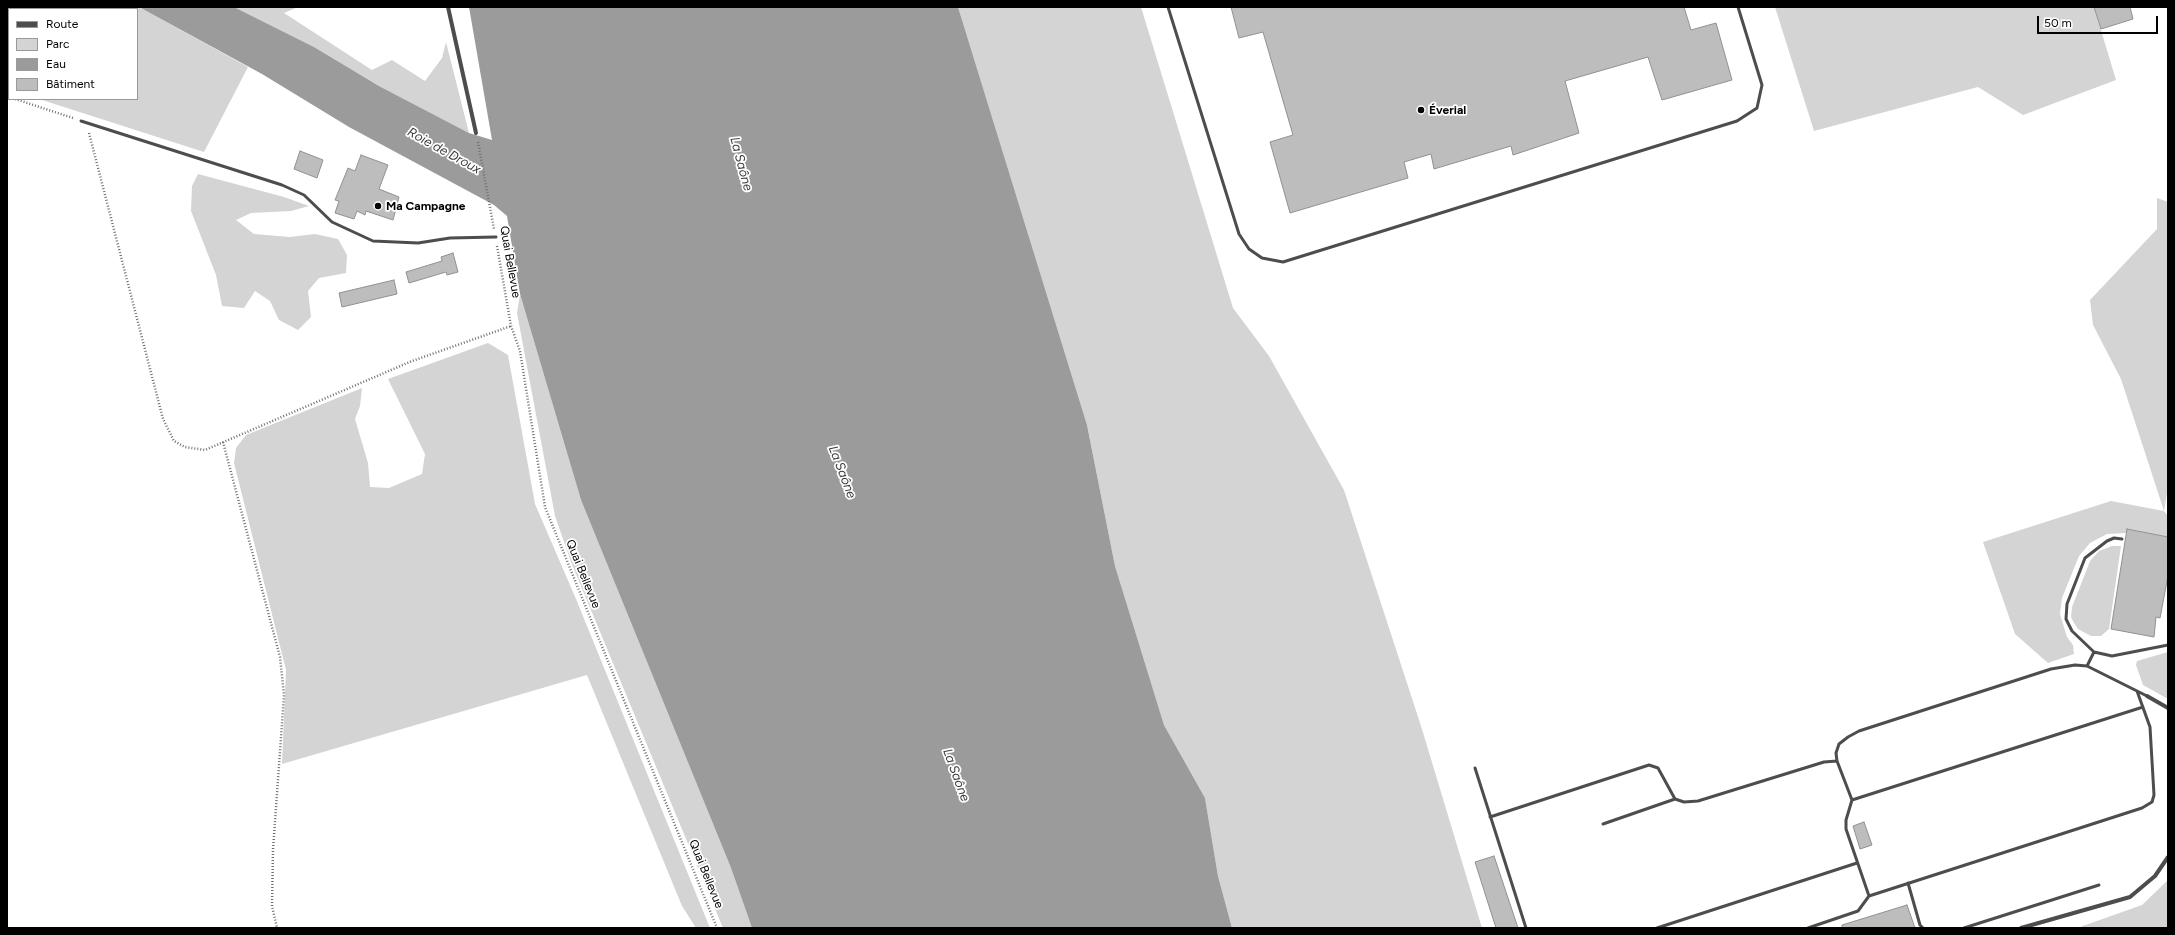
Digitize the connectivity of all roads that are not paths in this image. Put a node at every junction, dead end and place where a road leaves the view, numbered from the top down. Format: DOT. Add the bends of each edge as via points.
graph roads {
  1 [pos="448,7"];
  2 [pos="1168,7"];
  3 [pos="1738,7"];
  4 [pos="81,121"];
  5 [pos="476,133"];
  6 [pos="496,237"];
  7 [pos="2122,539"];
  8 [pos="2168,645"];
  9 [pos="2094,652"];
  10 [pos="2087,666"];
  11 [pos="2137,691"];
  12 [pos="2147,696"];
  13 [pos="2143,707"];
  14 [pos="2168,708"];
  15 [pos="1837,761"];
  16 [pos="1474,768"];
  17 [pos="1675,799"];
  18 [pos="1852,800"];
  19 [pos="1490,816"];
  20 [pos="1603,824"];
  21 [pos="2168,857"];
  22 [pos="1857,863"];
  23 [pos="1908,883"];
  24 [pos="2099,885"];
  25 [pos="1869,896"];
  26 [pos="1526,928"];
  27 [pos="1657,928"];
  28 [pos="1808,928"];
  29 [pos="1923,928"];
  30 [pos="1964,928"];
  31 [pos="2021,928"];
  1 -- 5 [label="street"];
  2 -- 3 [label="lane" via="1239,234 1249,249 1262,258 1283,262 1737,121 1757,108 1762,85"];
  4 -- 6 [label="lane" via="282,185 304,195 332,222 373,241 418,243 450,238"];
  7 -- 9 [label="lane" via="2106,541 2085,558 2067,604 2066,619 2072,631"];
  8 -- 9 [label="lane" via="2112,656"];
  9 -- 10 [label="lane"];
  10 -- 11 [label="lane"];
  10 -- 15 [label="lane" via="2051,669 1859,731 1839,744"];
  11 -- 12 [label="lane"];
  11 -- 13 [label="lane"];
  12 -- 14 [label="street"];
  13 -- 18 [label="lane"];
  13 -- 23 [label="lane" via="2150,727 2154,795 2152,802 2142,808"];
  15 -- 17 [label="lane" via="1824,762 1698,801 1684,802"];
  15 -- 18 [label="lane"];
  16 -- 19 [label="lane"];
  17 -- 19 [label="lane" via="1658,768 1649,764"];
  17 -- 20 [label="lane"];
  18 -- 22 [label="lane" via="1846,829"];
  19 -- 26 [label="lane"];
  21 -- 31 [label="street" via="2155,876 2130,897"];
  22 -- 25 [label="lane"];
  22 -- 27 [label="lane"];
  23 -- 25 [label="lane"];
  23 -- 29 [label="lane"];
  24 -- 30 [label="lane"];
  25 -- 28 [label="lane" via="1858,911"];
}
